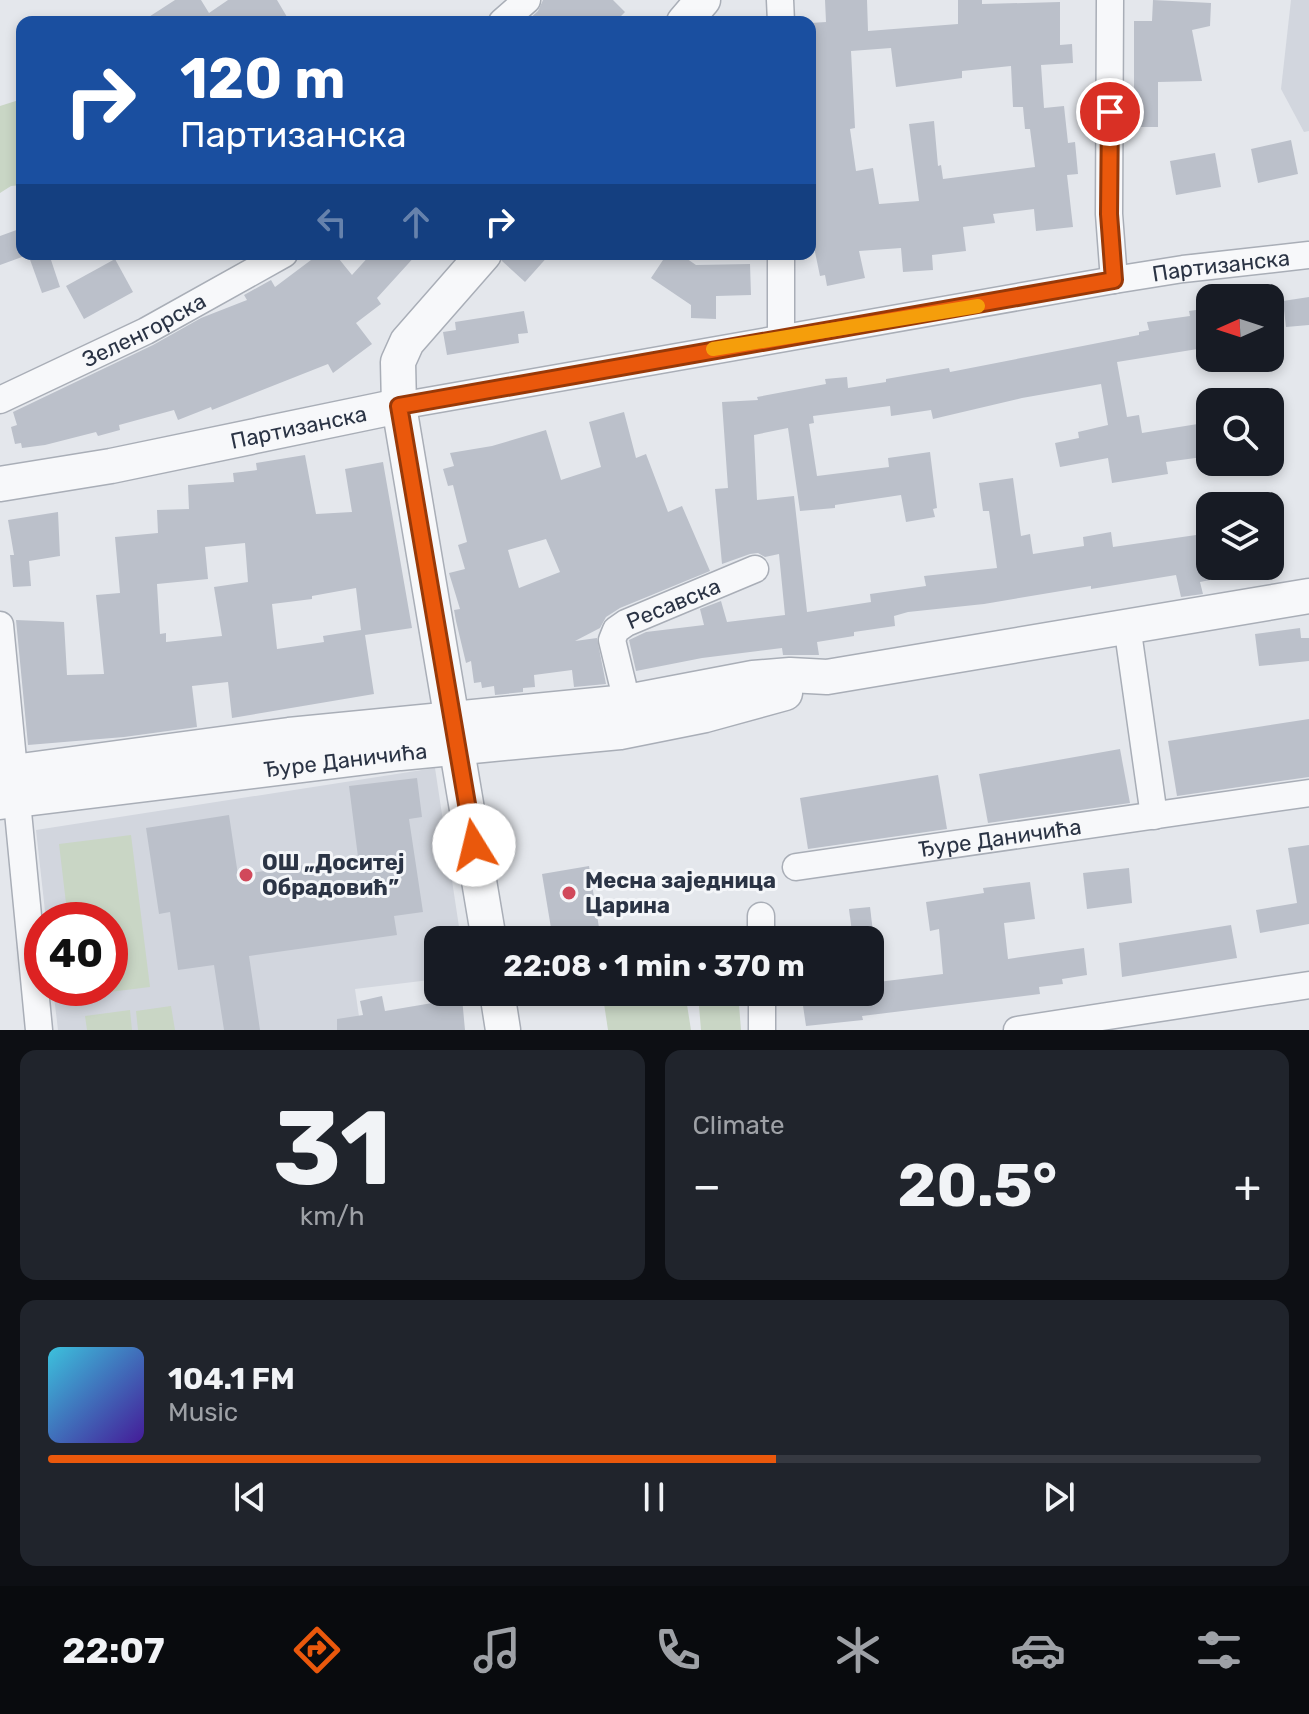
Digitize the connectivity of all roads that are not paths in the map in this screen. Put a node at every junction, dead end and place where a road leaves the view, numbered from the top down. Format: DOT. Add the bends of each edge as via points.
graph roads {
  1 [pos="527,0"];
  2 [pos="703,0"];
  3 [pos="1110,0"];
  4 [pos="509,16"];
  5 [pos="689,16"];
  6 [pos="1309,255"];
  7 [pos="273,260"];
  8 [pos="479,260"];
  9 [pos="781,260"];
  10 [pos="1114,280"];
  11 [pos="781,337"];
  12 [pos="0,400"];
  13 [pos="399,406"];
  14 [pos="0,484"];
  15 [pos="755,569"];
  16 [pos="1309,596"];
  17 [pos="0,625"];
  18 [pos="1127,625"];
  19 [pos="827,677"];
  20 [pos="627,702"];
  21 [pos="456,733"];
  22 [pos="7,787"];
  23 [pos="1309,793"];
  24 [pos="1154,816"];
  25 [pos="796,867"];
  26 [pos="487,926"];
  27 [pos="1309,985"];
  28 [pos="499,1006"];
  29 [pos="762,1006"];
  30 [pos="39,1030"];
  31 [pos="503,1030"];
  32 [pos="762,1030"];
  33 [pos="1017,1030"];
  1 -- 4 [label="street"];
  2 -- 5 [label="street"];
  3 -- 10 [label="street" via="1109,214"];
  6 -- 10 [label="street, Партизанска"];
  7 -- 12 [label="street, Зеленгорска" via="146,331"];
  8 -- 13 [label="street" via="407,342 398,362"];
  9 -- 11 [label="street"];
  10 -- 11 [label="street, Партизанска"];
  11 -- 13 [label="street, Партизанска"];
  13 -- 14 [label="street, Партизанска"];
  13 -- 21 [label="street"];
  15 -- 20 [label="street, Ресавска" via="616,630 612,640"];
  16 -- 18 [label="street, Ђуре Даничића"];
  17 -- 22 [label="street"];
  18 -- 19 [label="street, Ђуре Даничића"];
  18 -- 24 [label="street"];
  19 -- 20 [label="street, Ђуре Даничића" via="753,678"];
  19 -- 21 [label="street, Ђуре Даничића" via="649,727"];
  20 -- 21 [label="street, Ђуре Даничића"];
  21 -- 22 [label="street, Ђуре Даничића"];
  21 -- 26 [label="street"];
  22 -- 30 [label="street"];
  23 -- 24 [label="street, Ђуре Даничића"];
  24 -- 25 [label="street, Ђуре Даничића"];
  27 -- 33 [label="street"];
  28 -- 31 [label="street"];
  29 -- 32 [label="street"];
}
